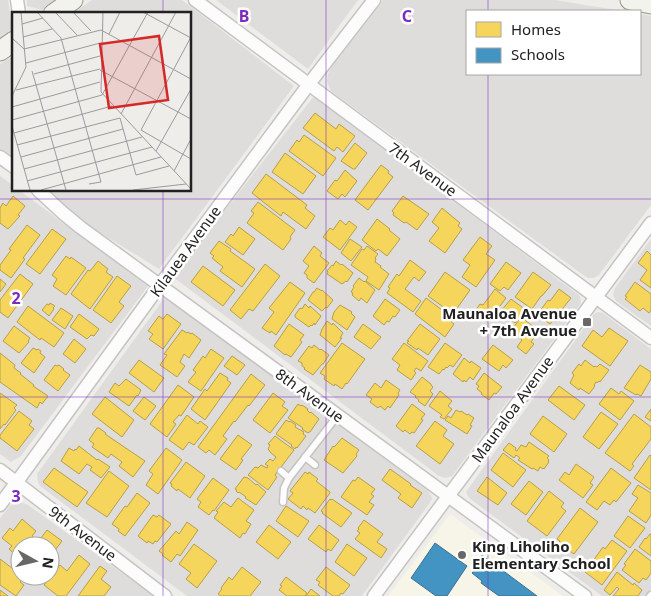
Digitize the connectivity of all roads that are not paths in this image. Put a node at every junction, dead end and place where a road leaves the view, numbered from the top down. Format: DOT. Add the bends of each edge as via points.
graph roads {
  1 [pos="73,0"];
  2 [pos="195,0"];
  3 [pos="374,0"];
  4 [pos="630,0"];
  5 [pos="651,4"];
  6 [pos="56,12"];
  7 [pos="12,42"];
  8 [pos="0,51"];
  9 [pos="308,84"];
  10 [pos="0,157"];
  11 [pos="12,166"];
  12 [pos="39,191"];
  13 [pos="651,222"];
  14 [pos="160,285"];
  15 [pos="596,296"];
  16 [pos="651,338"];
  17 [pos="338,414"];
  18 [pos="305,457"];
  19 [pos="315,465"];
  20 [pos="0,470"];
  21 [pos="281,471"];
  22 [pos="290,478"];
  23 [pos="17,482"];
  24 [pos="449,496"];
  25 [pos="283,502"];
  26 [pos="0,505"];
  27 [pos="166,596"];
  28 [pos="374,596"];
  29 [pos="585,596"];
  1 -- 6 [label="street"];
  2 -- 9 [label="street, 7th Avenue"];
  3 -- 9 [label="street, Kilauea Avenue"];
  4 -- 5 [label="street"];
  7 -- 8 [label="street"];
  9 -- 14 [label="street, Kilauea Avenue"];
  9 -- 15 [label="street, 7th Avenue"];
  10 -- 11 [label="street"];
  12 -- 14 [label="street, 8th Avenue" via="80,227"];
  13 -- 15 [label="street, Maunaloa Avenue"];
  14 -- 17 [label="street, 8th Avenue"];
  14 -- 23 [label="street, Kilauea Avenue"];
  15 -- 16 [label="street, 7th Avenue"];
  15 -- 24 [label="street, Maunaloa Avenue"];
  17 -- 18 [label="lane"];
  17 -- 24 [label="street, 8th Avenue"];
  18 -- 19 [label="lane"];
  18 -- 22 [label="lane"];
  20 -- 23 [label="street, 9th Avenue"];
  21 -- 22 [label="lane"];
  22 -- 25 [label="lane" via="284,488"];
  23 -- 26 [label="street, Kilauea Avenue"];
  23 -- 27 [label="street, 9th Avenue"];
  24 -- 28 [label="street, Maunaloa Avenue"];
  24 -- 29 [label="street, 8th Avenue"];
}
